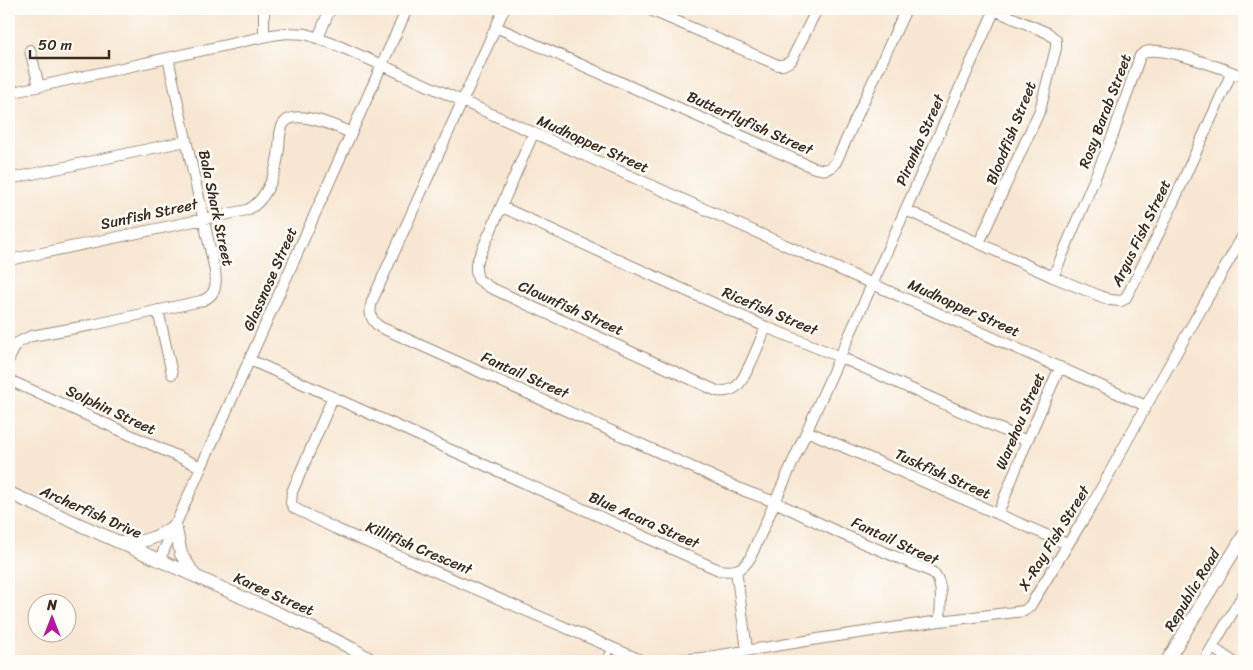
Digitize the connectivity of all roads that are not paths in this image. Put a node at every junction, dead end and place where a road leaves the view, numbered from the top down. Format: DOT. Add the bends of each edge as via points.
graph roads {
  1 [pos="264,9"];
  2 [pos="330,9"];
  3 [pos="407,9"];
  4 [pos="504,9"];
  5 [pos="648,9"];
  6 [pos="817,9"];
  7 [pos="906,9"];
  8 [pos="994,9"];
  9 [pos="496,27"];
  10 [pos="264,37"];
  11 [pos="318,38"];
  12 [pos="30,50"];
  13 [pos="168,58"];
  14 [pos="382,65"];
  15 [pos="1232,72"];
  16 [pos="1244,77"];
  17 [pos="39,86"];
  18 [pos="9,93"];
  19 [pos="462,100"];
  20 [pos="351,133"];
  21 [pos="533,134"];
  22 [pos="186,141"];
  23 [pos="9,179"];
  24 [pos="502,206"];
  25 [pos="906,210"];
  26 [pos="204,218"];
  27 [pos="1244,234"];
  28 [pos="980,243"];
  29 [pos="9,260"];
  30 [pos="1053,277"];
  31 [pos="872,283"];
  32 [pos="158,310"];
  33 [pos="766,327"];
  34 [pos="840,357"];
  35 [pos="9,359"];
  36 [pos="250,360"];
  37 [pos="1060,367"];
  38 [pos="172,374"];
  39 [pos="9,380"];
  40 [pos="332,397"];
  41 [pos="1146,406"];
  42 [pos="807,431"];
  43 [pos="1027,441"];
  44 [pos="201,467"];
  45 [pos="9,493"];
  46 [pos="775,502"];
  47 [pos="998,514"];
  48 [pos="176,525"];
  49 [pos="1244,535"];
  50 [pos="120,543"];
  51 [pos="1067,544"];
  52 [pos="159,561"];
  53 [pos="736,570"];
  54 [pos="195,576"];
  55 [pos="1244,593"];
  56 [pos="1240,610"];
  57 [pos="940,621"];
  58 [pos="611,648"];
  59 [pos="1213,648"];
  60 [pos="747,650"];
  61 [pos="373,661"];
  62 [pos="605,661"];
  63 [pos="640,661"];
  64 [pos="663,661"];
  65 [pos="1167,661"];
  66 [pos="1204,661"];
  67 [pos="1232,661"];
  1 -- 10 [label="street"];
  2 -- 11 [label="street"];
  3 -- 14 [label="street, Glassnose Street"];
  4 -- 9 [label="street, Fantail Street"];
  5 -- 6 [label="street" via="778,65 791,61"];
  7 -- 9 [label="street, Butterflyfish Street" via="836,162 827,170 812,167"];
  8 -- 25 [label="street, Piranha Street"];
  8 -- 28 [label="street, Bloodfish Street" via="1048,32 1056,40 1056,48 1040,110"];
  9 -- 19 [label="street, Fantail Street"];
  10 -- 11 [label="street, Mudhopper Street" via="296,33"];
  10 -- 13 [label="street, Mudhopper Street"];
  11 -- 14 [label="street, Mudhopper Street"];
  12 -- 17 [label="street"];
  13 -- 17 [label="street, Mudhopper Street"];
  13 -- 22 [label="street, Bala Shark Street"];
  14 -- 19 [label="street, Mudhopper Street"];
  14 -- 20 [label="street, Glassnose Street"];
  15 -- 16 [label="street, Rosy Barab Street"];
  15 -- 30 [label="street, Argus Fish Street" via="1163,225 1125,299 1116,302"];
  15 -- 30 [label="street, Rosy Barab Street" via="1166,53 1148,51 1140,56 1113,136"];
  17 -- 18 [label="street, Mudhopper Street"];
  19 -- 21 [label="street, Mudhopper Street"];
  19 -- 46 [label="street, Fantail Street" via="372,301 371,313 375,323"];
  20 -- 26 [label="street, Sunfish Street" via="313,120 288,119 281,130 271,179 260,202 247,210"];
  20 -- 36 [label="street, Glassnose Street"];
  21 -- 24 [label="street, Clownfish Street"];
  21 -- 31 [label="street, Mudhopper Street"];
  22 -- 23 [label="street"];
  22 -- 26 [label="street, Bala Shark Street"];
  24 -- 33 [label="street, Ricefish Street"];
  24 -- 33 [label="street, Clownfish Street" via="476,264 476,274 489,287 525,304 722,392 734,388 741,380"];
  25 -- 28 [label="street, Argus Fish Street"];
  25 -- 31 [label="street, Piranha Street"];
  26 -- 29 [label="street, Sunfish Street"];
  26 -- 32 [label="street, Bala Shark Street" via="216,281 213,293 202,301"];
  27 -- 41 [label="street, X-Ray Fish Street"];
  28 -- 30 [label="street, Argus Fish Street"];
  31 -- 34 [label="street"];
  31 -- 37 [label="street, Mudhopper Street"];
  32 -- 35 [label="street, Bala Shark Street" via="31,336 17,343"];
  32 -- 38 [label="street"];
  33 -- 34 [label="street, Ricefish Street"];
  34 -- 42 [label="street"];
  34 -- 43 [label="street, Ricefish Street"];
  36 -- 40 [label="street, Blue Acara Street"];
  36 -- 44 [label="street, Glassnose Street"];
  37 -- 41 [label="street, Mudhopper Street"];
  37 -- 43 [label="street, Warehou Street"];
  39 -- 44 [label="street, Solphin Street"];
  40 -- 53 [label="street, Blue Acara Street" via="719,570"];
  40 -- 58 [label="street, Killifish Crescent" via="292,492 294,508"];
  41 -- 51 [label="street, X-Ray Fish Street"];
  42 -- 46 [label="street"];
  42 -- 47 [label="street, Tuskfish Street"];
  43 -- 47 [label="street, Warehou Street"];
  44 -- 48 [label="street, Glassnose Street"];
  45 -- 50 [label="street, Archerfish Drive"];
  46 -- 53 [label="street" via="748,562"];
  46 -- 57 [label="street, Fantail Street" via="935,574 941,592"];
  47 -- 51 [label="street, Tuskfish Street"];
  48 -- 50 [label="street" via="150,540"];
  48 -- 52 [label="street, Glassnose Street"];
  48 -- 54 [label="street" via="182,554"];
  49 -- 65 [label="street, Republic Road"];
  50 -- 52 [label="street, Archerfish Drive"];
  51 -- 57 [label="street, X-Ray Fish Street" via="1024,611"];
  52 -- 54 [label="street, Karee Street"];
  53 -- 60 [label="street"];
  54 -- 61 [label="street, Karee Street" via="313,629"];
  55 -- 56 [label="street"];
  56 -- 59 [label="street"];
  57 -- 60 [label="street, X-Ray Fish Street"];
  58 -- 62 [label="lane"];
  58 -- 63 [label="street, Killifish Crescent"];
  59 -- 66 [label="street"];
  59 -- 67 [label="street"];
  60 -- 64 [label="street"];
}
